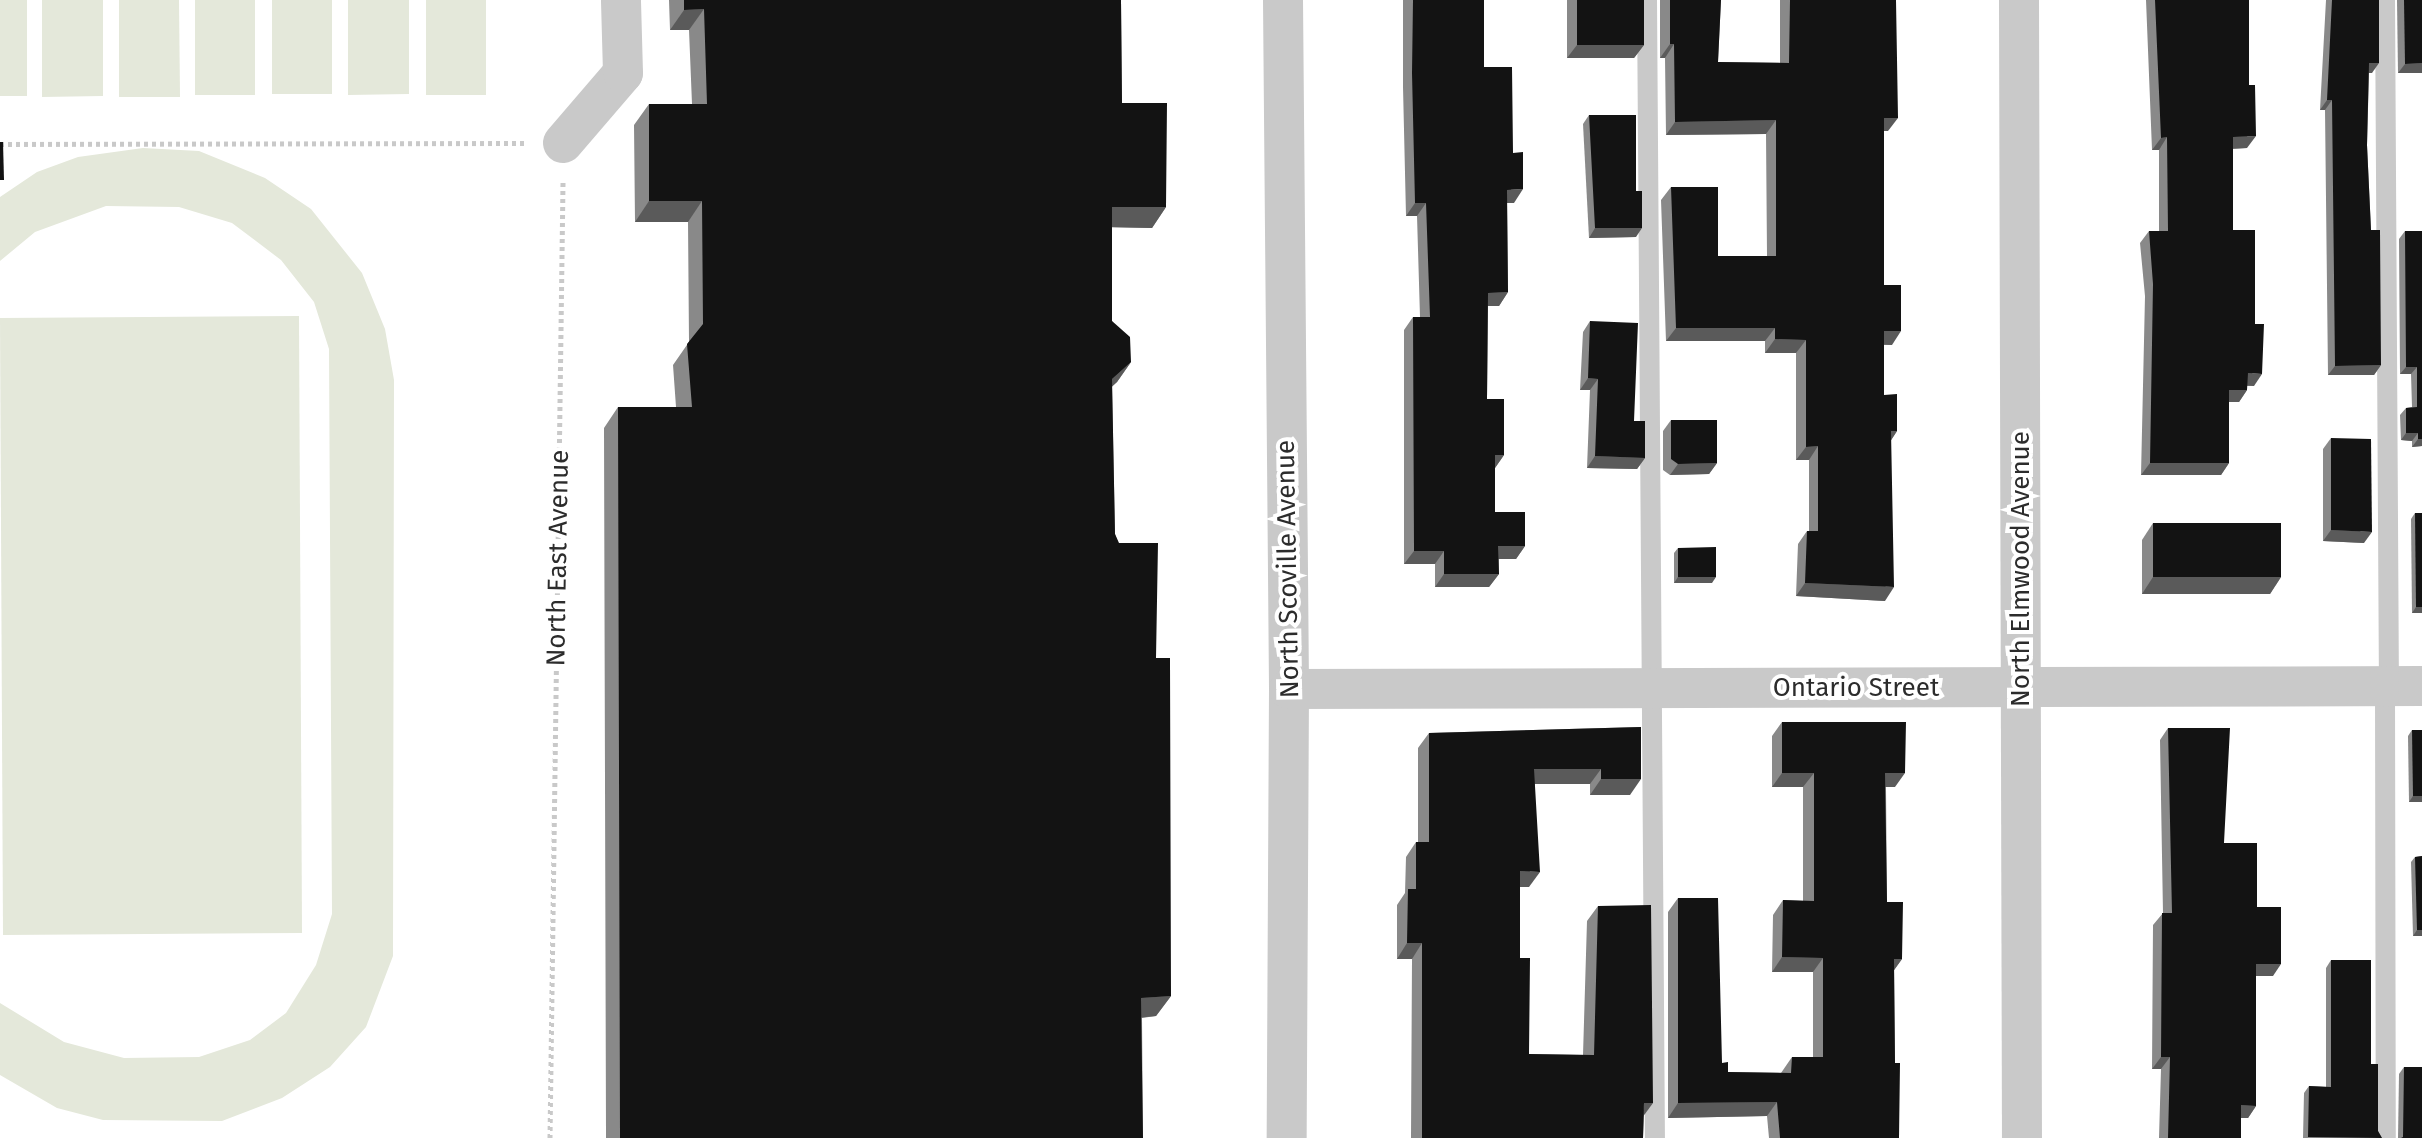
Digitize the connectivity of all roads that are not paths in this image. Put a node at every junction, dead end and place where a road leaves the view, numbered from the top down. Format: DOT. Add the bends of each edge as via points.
graph roads {
  1 [pos="621,0"];
  2 [pos="1283,0"];
  3 [pos="1647,0"];
  4 [pos="2019,0"];
  5 [pos="2385,0"];
  6 [pos="563,143"];
  7 [pos="2022,687"];
  8 [pos="2399,687"];
  9 [pos="1652,688"];
  10 [pos="1289,689"];
  11 [pos="1287,1138"];
  12 [pos="1655,1138"];
  13 [pos="2022,1138"];
  14 [pos="2386,1138"];
  1 -- 6 [label="street" via="623,73"];
  2 -- 10 [label="street, North Scoville Avenue"];
  3 -- 9 [label="lane"];
  4 -- 7 [label="street, North Elmwood Avenue"];
  5 -- 8 [label="lane"];
  7 -- 8 [label="street, Ontario Street"];
  7 -- 9 [label="street, Ontario Street"];
  7 -- 13 [label="street, North Elmwood Avenue"];
  8 -- 14 [label="lane"];
  9 -- 10 [label="street, Ontario Street"];
  9 -- 12 [label="lane"];
  10 -- 11 [label="street, North Scoville Avenue"];
}
